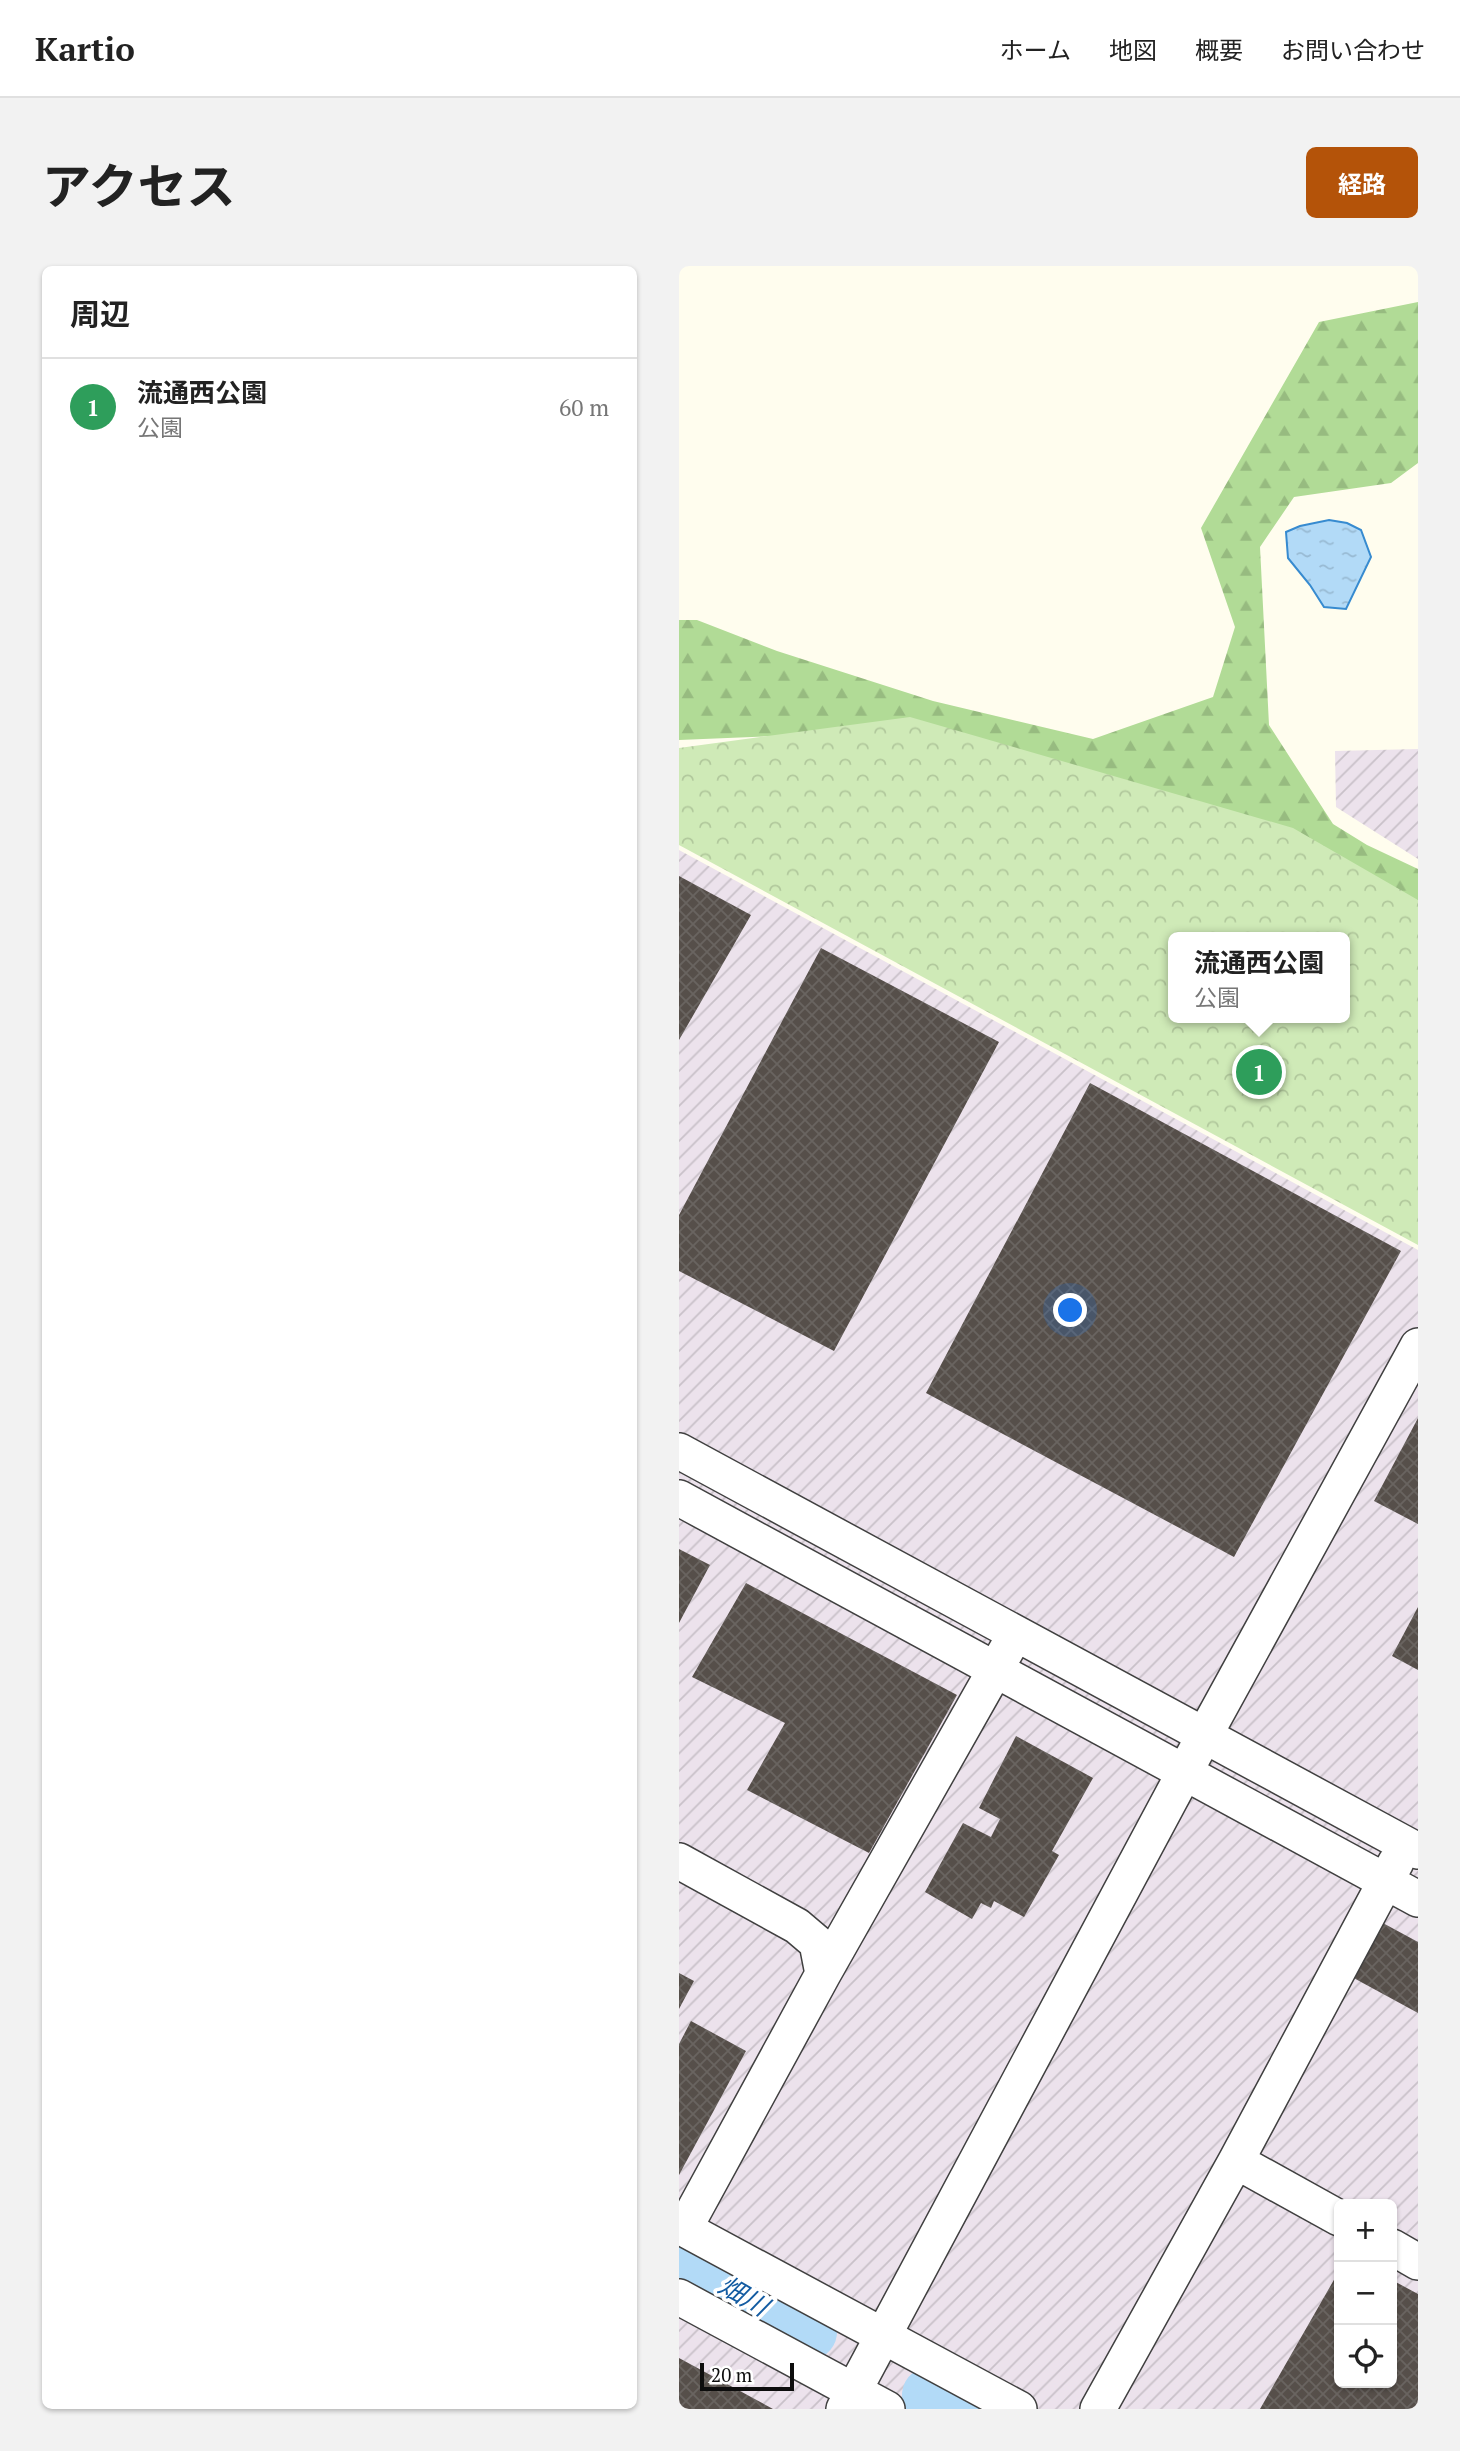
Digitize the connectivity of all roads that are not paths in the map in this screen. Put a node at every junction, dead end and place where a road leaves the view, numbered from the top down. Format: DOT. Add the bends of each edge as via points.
graph roads {
  1 [pos="1418,1346"];
  2 [pos="679,1451"];
  3 [pos="679,1498"];
  4 [pos="1015,1634"];
  5 [pos="996,1670"];
  6 [pos="1203,1736"];
  7 [pos="1184,1772"];
  8 [pos="1412,1848"];
  9 [pos="679,1861"];
  10 [pos="1386,1881"];
  11 [pos="1418,1899"];
  12 [pos="823,1974"];
  13 [pos="1236,2161"];
  14 [pos="1334,2215"];
  15 [pos="682,2227"];
  16 [pos="1397,2250"];
  17 [pos="1418,2262"];
  18 [pos="679,2297"];
  19 [pos="883,2335"];
  20 [pos="849,2400"];
  21 [pos="887,2409"];
  22 [pos="1019,2409"];
  23 [pos="1098,2409"];
  1 -- 6 [label="street"];
  2 -- 4 [label="street"];
  3 -- 5 [label="street"];
  4 -- 5 [label="street"];
  4 -- 6 [label="street"];
  5 -- 7 [label="street"];
  5 -- 12 [label="street"];
  6 -- 7 [label="street"];
  6 -- 8 [label="street"];
  7 -- 10 [label="street"];
  7 -- 19 [label="street"];
  8 -- 10 [label="street"];
  9 -- 12 [label="street" via="797,1926 817,1943"];
  10 -- 11 [label="street"];
  10 -- 13 [label="street"];
  12 -- 15 [label="street"];
  13 -- 14 [label="street"];
  13 -- 23 [label="street"];
  15 -- 19 [label="street"];
  16 -- 17 [label="street"];
  18 -- 20 [label="street"];
  19 -- 20 [label="street"];
  19 -- 22 [label="street"];
  20 -- 21 [label="street"];
}
